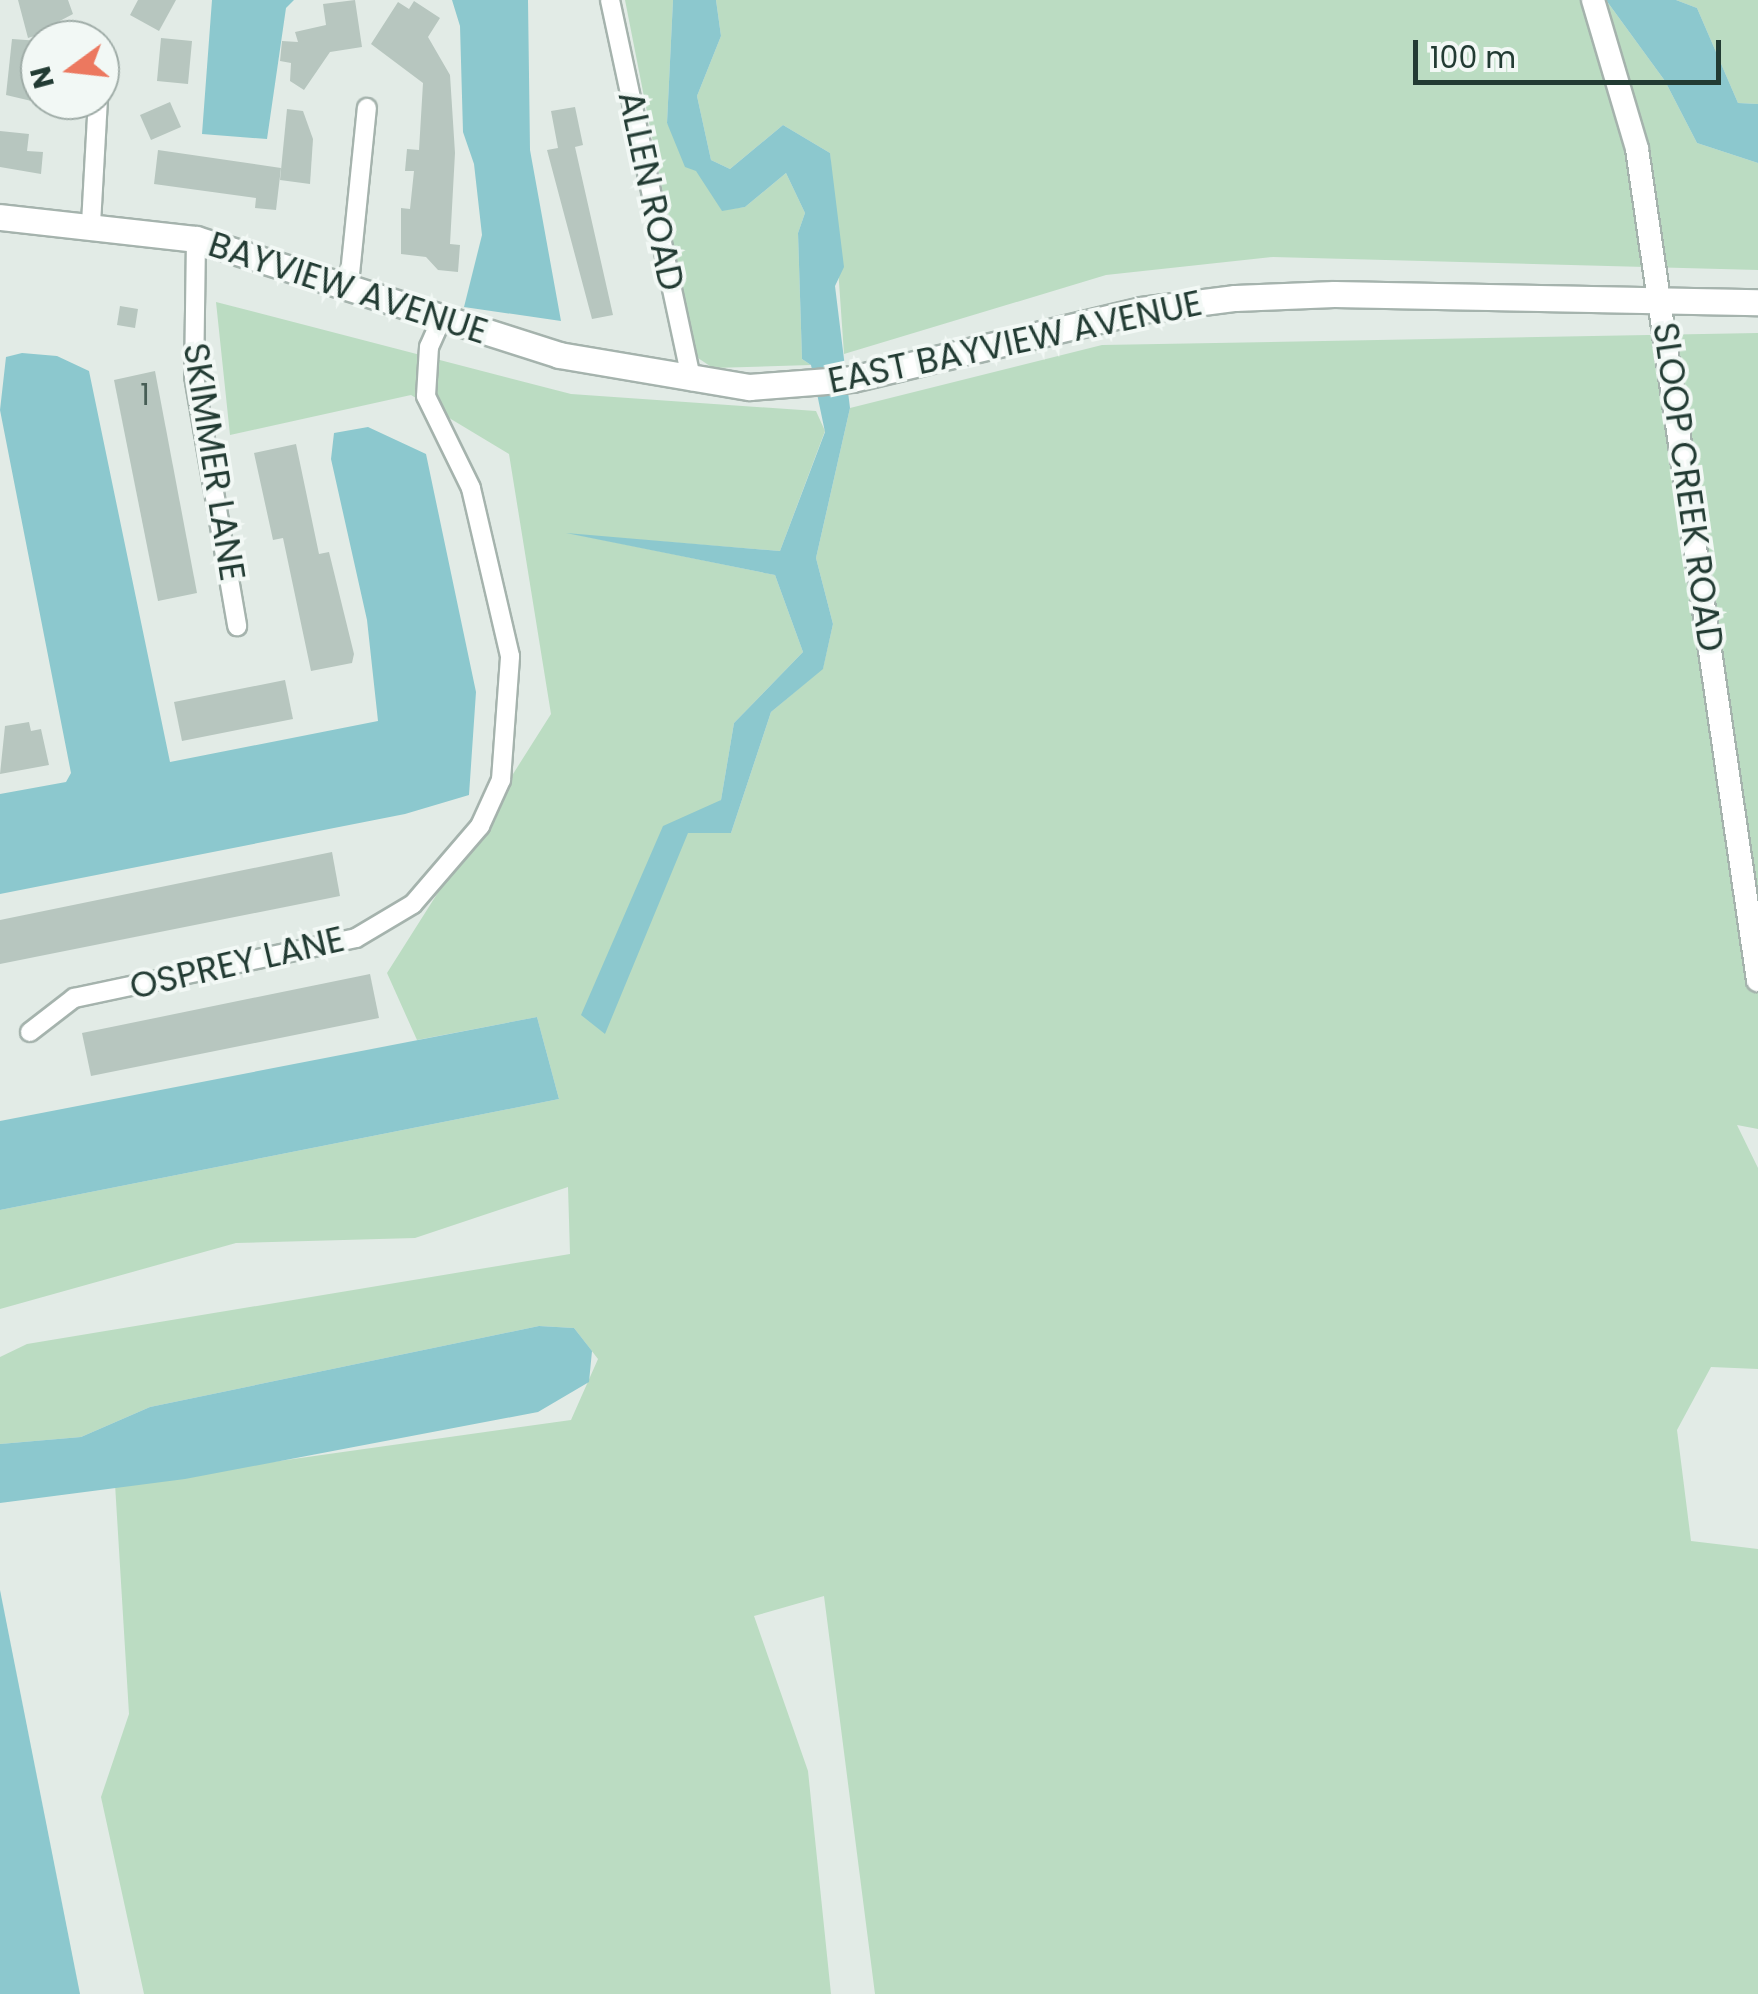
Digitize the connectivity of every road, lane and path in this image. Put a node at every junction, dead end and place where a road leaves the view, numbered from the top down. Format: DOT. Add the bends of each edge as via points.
graph roads {
  1 [pos="610,0"];
  2 [pos="1593,0"];
  3 [pos="368,108"];
  4 [pos="97,120"];
  5 [pos="0,217"];
  6 [pos="91,224"];
  7 [pos="196,238"];
  8 [pos="348,284"];
  9 [pos="1758,302"];
  10 [pos="1662,304"];
  11 [pos="442,318"];
  12 [pos="692,381"];
  13 [pos="236,626"];
  14 [pos="1758,980"];
  15 [pos="30,1032"];
  1 -- 12 [label="street, ALLEN ROAD"];
  2 -- 10 [label="street, SLOOP CREEK ROAD" via="1637,149"];
  3 -- 8 [label="street"];
  4 -- 6 [label="street"];
  5 -- 6 [label="main road, BAYVIEW AVENUE"];
  6 -- 7 [label="main road, BAYVIEW AVENUE"];
  7 -- 8 [label="main road, BAYVIEW AVENUE"];
  7 -- 13 [label="street, SKIMMER LANE" via="194,376"];
  8 -- 11 [label="main road, BAYVIEW AVENUE"];
  9 -- 10 [label="main road, EAST BAYVIEW AVENUE"];
  10 -- 12 [label="main road, EAST BAYVIEW AVENUE" via="1334,294 1234,298 1142,310 852,379"];
  10 -- 14 [label="street, SLOOP CREEK ROAD"];
  11 -- 12 [label="main road, BAYVIEW AVENUE" via="558,355"];
  11 -- 15 [label="street, OSPREY LANE" via="429,348 426,396 472,488 510,656 501,780 480,826 413,904 356,938 74,998"];
}
